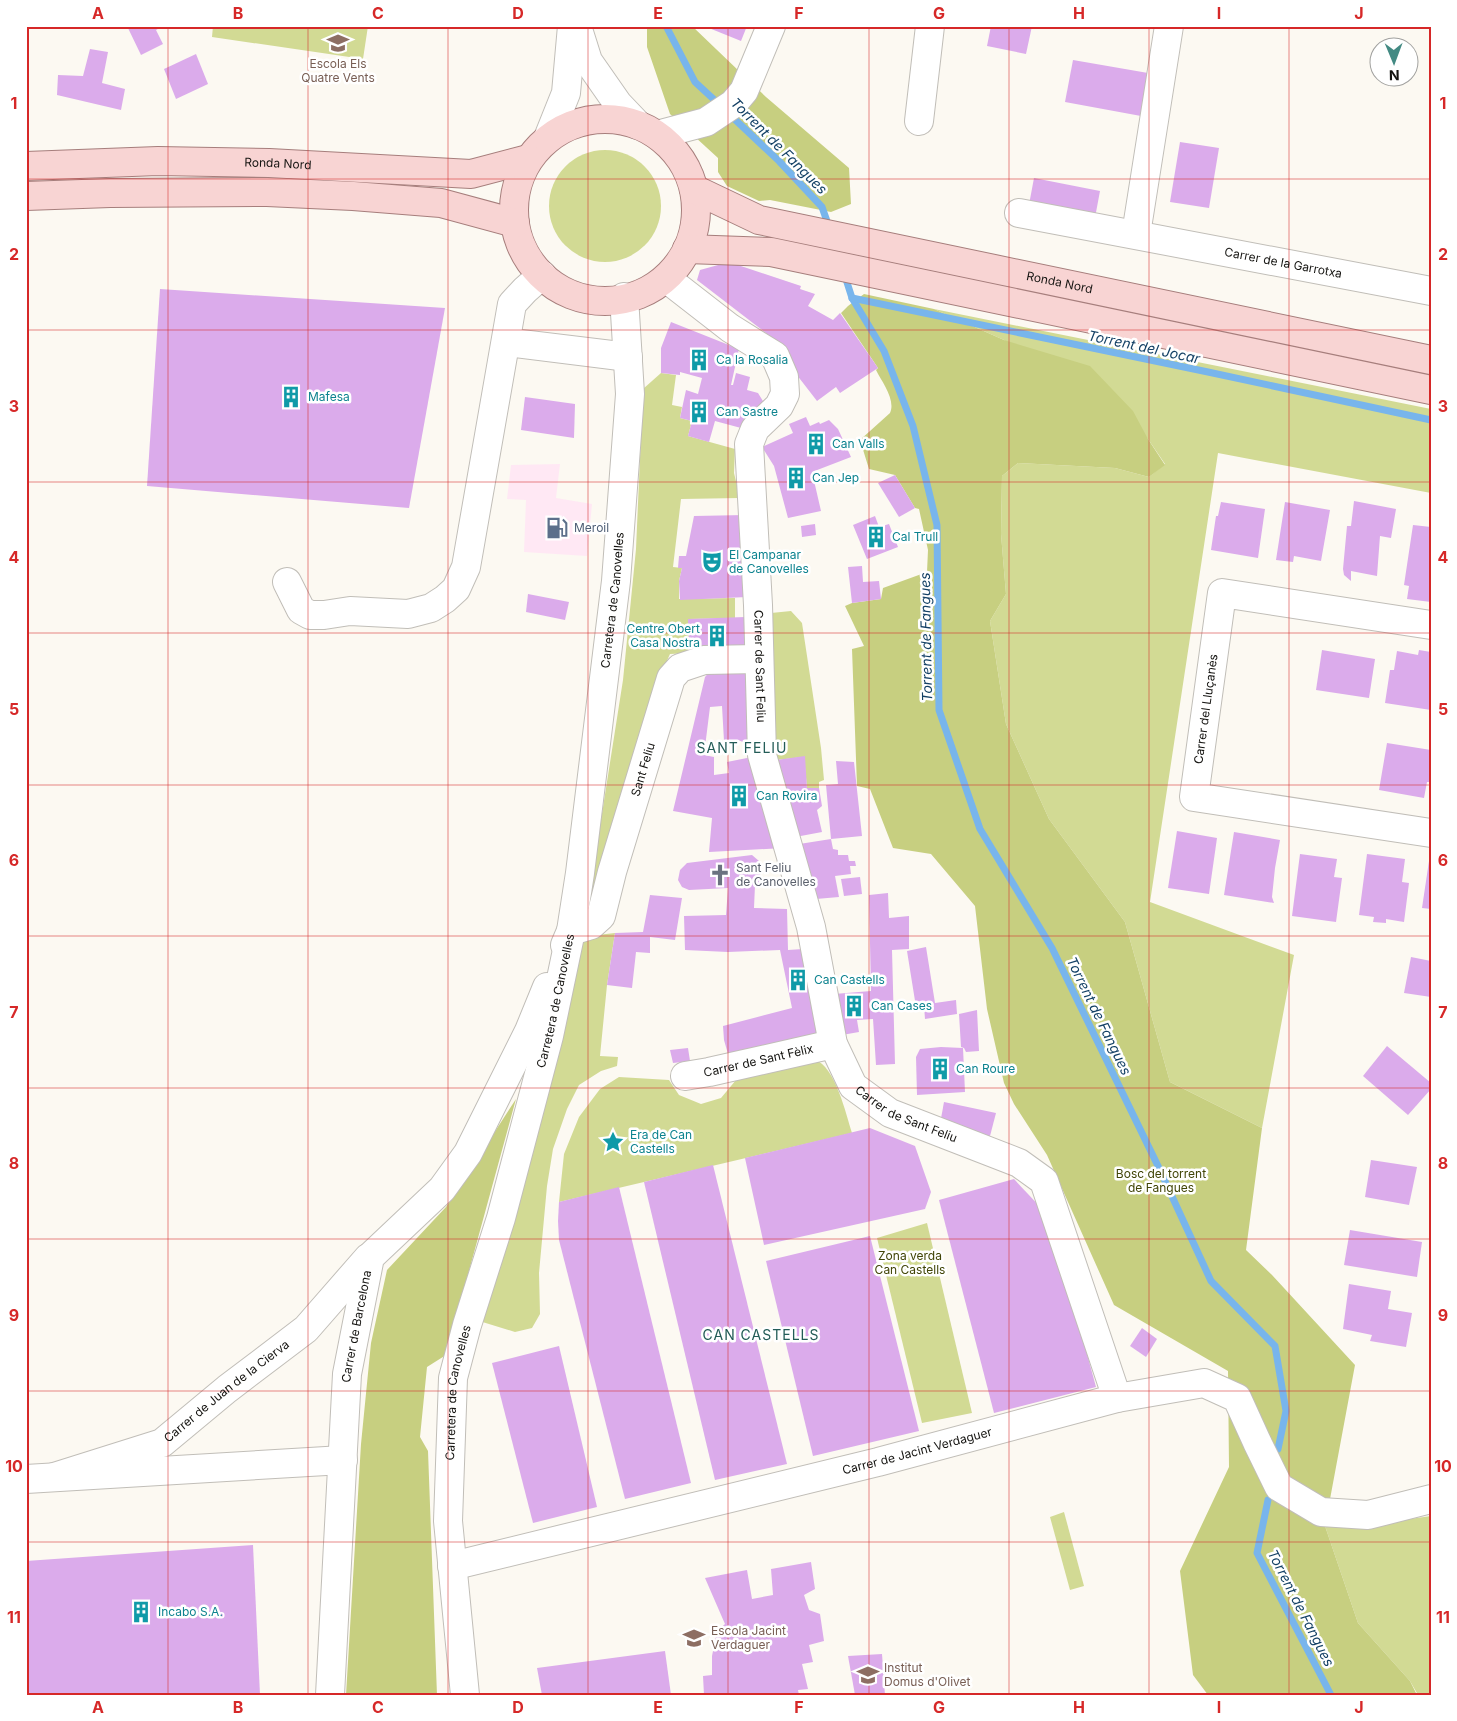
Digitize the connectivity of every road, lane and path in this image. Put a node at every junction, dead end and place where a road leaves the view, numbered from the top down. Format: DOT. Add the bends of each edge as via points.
graph roads {
  1 [pos="572,26"];
  2 [pos="577,26"];
  3 [pos="771,26"];
  4 [pos="930,26"];
  5 [pos="1169,26"];
  6 [pos="918,121"];
  7 [pos="647,130"];
  8 [pos="548,138"];
  9 [pos="528,159"];
  10 [pos="26,166"];
  11 [pos="694,189"];
  12 [pos="26,196"];
  13 [pos="1020,213"];
  14 [pos="515,223"];
  15 [pos="1136,234"];
  16 [pos="687,249"];
  17 [pos="542,275"];
  18 [pos="667,279"];
  19 [pos="1431,291"];
  20 [pos="624,298"];
  21 [pos="506,342"];
  22 [pos="628,358"];
  23 [pos="1431,360"];
  24 [pos="1431,390"];
  25 [pos="287,582"];
  26 [pos="1431,625"];
  27 [pos="758,660"];
  28 [pos="1431,833"];
  29 [pos="571,930"];
  30 [pos="833,1044"];
  31 [pos="685,1076"];
  32 [pos="370,1257"];
  33 [pos="1117,1398"];
  34 [pos="343,1460"];
  35 [pos="54,1477"];
  36 [pos="26,1479"];
  37 [pos="1430,1497"];
  38 [pos="452,1566"];
  39 [pos="330,1695"];
  40 [pos="465,1695"];
  1 -- 8 [label="street" via="566,93"];
  2 -- 7 [label="street" via="588,61 618,104"];
  3 -- 7 [label="street" via="744,91 718,115"];
  4 -- 6 [label="street"];
  5 -- 15 [label="street"];
  7 -- 8 [label="main road" via="604,118 572,124"];
  7 -- 11 [label="main road" via="679,157"];
  8 -- 9 [label="main road"];
  9 -- 10 [label="main road, Ronda Nord" via="471,174 270,163 158,161"];
  9 -- 14 [label="main road" via="514,192"];
  11 -- 16 [label="main road" via="696,218"];
  11 -- 23 [label="main road, Ronda Nord" via="759,220"];
  12 -- 14 [label="main road" via="267,192 353,196 441,203"];
  13 -- 15 [label="street, Carrer de la Garrotxa"];
  14 -- 17 [label="main road" via="524,254"];
  15 -- 19 [label="street, Carrer de la Garrotxa"];
  16 -- 18 [label="main road"];
  16 -- 24 [label="main road" via="771,252"];
  17 -- 20 [label="main road" via="553,285 582,299 614,301"];
  17 -- 21 [label="street" via="512,304"];
  18 -- 20 [label="main road"];
  18 -- 27 [label="street, Carrer de Sant Feliu" via="730,328 774,356 784,377 785,394 779,406 755,430 749,444"];
  20 -- 22 [label="street, Carretera de Canovelles"];
  21 -- 22 [label="street"];
  21 -- 25 [label="street" via="466,567 456,589 430,608 408,614 350,611 310,615 301,610"];
  22 -- 29 [label="street, Carretera de Canovelles" via="630,394 616,581"];
  26 -- 28 [label="street, Carrer del Lluçanès" via="1222,593 1194,797"];
  27 -- 29 [label="street, Sant Feliu" via="704,660 680,668 671,678 601,916 591,925"];
  27 -- 30 [label="street, Carrer de Sant Feliu" via="762,755 811,927"];
  29 -- 32 [label="street, Carrer de Barcelona" via="528,1031 468,1153 442,1189"];
  29 -- 38 [label="street, Carretera de Canovelles" via="542,1065 502,1218 467,1325 454,1378 448,1521"];
  30 -- 31 [label="street, Carrer de Sant Fèlix"];
  30 -- 33 [label="street, Carrer de Sant Feliu" via="853,1086 890,1113 1019,1163 1044,1181"];
  32 -- 34 [label="street, Carrer de Barcelona" via="348,1374"];
  32 -- 35 [label="street, Carrer de Juan de la Cierva" via="306,1329 162,1443"];
  33 -- 37 [label="street, Carrer de Jacint Verdaguer" via="1204,1383 1237,1398 1279,1487 1321,1512 1368,1514"];
  33 -- 38 [label="street, Carrer de Jacint Verdaguer" via="878,1462"];
  34 -- 35 [label="street, Carrer de Juan de la Cierva"];
  34 -- 39 [label="street, Carrer de Barcelona"];
  35 -- 36 [label="street, Carrer de Juan de la Cierva"];
  38 -- 40 [label="street, Carretera de Canovelles"];
}
